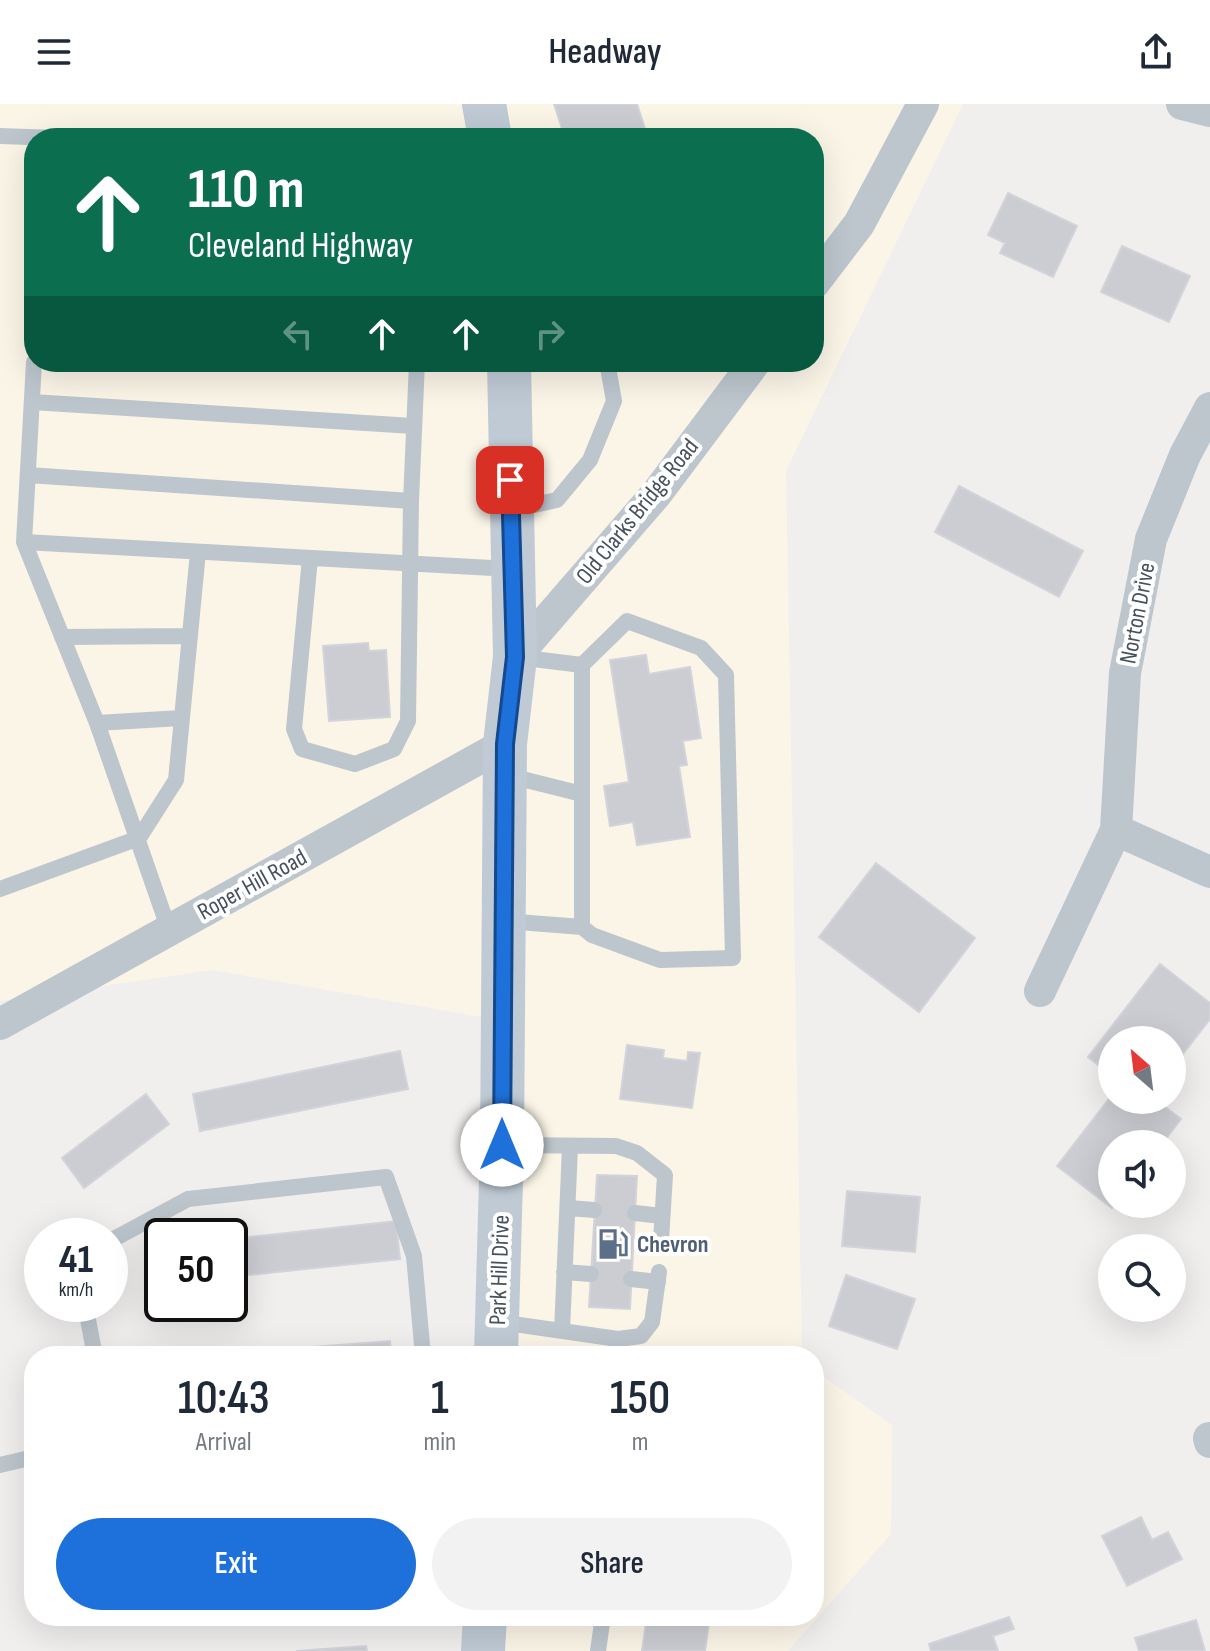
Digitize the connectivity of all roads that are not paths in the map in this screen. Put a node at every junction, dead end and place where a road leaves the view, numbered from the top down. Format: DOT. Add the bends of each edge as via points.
graph roads {
  1 [pos="484,104"];
  2 [pos="923,104"];
  3 [pos="1182,104"];
  4 [pos="1210,111"];
  5 [pos="488,128"];
  6 [pos="0,136"];
  7 [pos="24,137"];
  8 [pos="824,270"];
  9 [pos="34,372"];
  10 [pos="416,372"];
  11 [pos="509,372"];
  12 [pos="609,372"];
  13 [pos="748,372"];
  14 [pos="32,402"];
  15 [pos="1210,408"];
  16 [pos="413,426"];
  17 [pos="28,475"];
  18 [pos="411,501"];
  19 [pos="510,510"];
  20 [pos="24,542"];
  21 [pos="198,552"];
  22 [pos="310,558"];
  23 [pos="412,564"];
  24 [pos="511,569"];
  25 [pos="190,636"];
  26 [pos="62,637"];
  27 [pos="515,657"];
  28 [pos="582,665"];
  29 [pos="181,718"];
  30 [pos="97,723"];
  31 [pos="504,759"];
  32 [pos="582,794"];
  33 [pos="1116,830"];
  34 [pos="139,838"];
  35 [pos="1210,872"];
  36 [pos="0,889"];
  37 [pos="503,921"];
  38 [pos="582,927"];
  39 [pos="169,930"];
  40 [pos="1040,991"];
  41 [pos="0,1024"];
  42 [pos="502,1145"];
  43 [pos="570,1147"];
  44 [pos="569,1208"];
  45 [pos="594,1210"];
  46 [pos="635,1213"];
  47 [pos="662,1216"];
  48 [pos="128,1231"];
  49 [pos="661,1241"];
  50 [pos="564,1272"];
  51 [pos="591,1274"];
  52 [pos="631,1279"];
  53 [pos="88,1322"];
  54 [pos="562,1331"];
  55 [pos="496,1339"];
  56 [pos="93,1346"];
  57 [pos="422,1346"];
  58 [pos="24,1459"];
  59 [pos="0,1465"];
  60 [pos="484,1626"];
  61 [pos="602,1626"];
  62 [pos="483,1651"];
  63 [pos="598,1651"];
  1 -- 5 [label="main road"];
  2 -- 8 [label="street" via="859,224"];
  3 -- 4 [label="street"];
  6 -- 7 [label="lane"];
  9 -- 14 [label="lane"];
  10 -- 16 [label="lane"];
  11 -- 19 [label="main road, Park Hill Drive"];
  12 -- 19 [label="lane" via="614,401 590,460 557,500"];
  13 -- 27 [label="street, Old Clarks Bridge Road" via="657,493"];
  14 -- 16 [label="lane"];
  14 -- 17 [label="lane"];
  15 -- 33 [label="street, Norton Drive" via="1151,539 1125,673"];
  16 -- 18 [label="lane"];
  17 -- 18 [label="lane"];
  17 -- 20 [label="lane"];
  18 -- 23 [label="lane"];
  19 -- 24 [label="main road, Park Hill Drive"];
  20 -- 21 [label="lane"];
  20 -- 26 [label="lane"];
  21 -- 22 [label="lane"];
  21 -- 25 [label="lane"];
  22 -- 23 [label="lane"];
  22 -- 23 [label="lane" via="294,729 302,749 355,764 394,749 408,721"];
  23 -- 24 [label="lane"];
  24 -- 27 [label="main road, Park Hill Drive"];
  25 -- 26 [label="lane"];
  25 -- 29 [label="lane"];
  26 -- 30 [label="lane"];
  27 -- 28 [label="lane"];
  27 -- 31 [label="main road, Park Hill Drive"];
  28 -- 32 [label="lane"];
  28 -- 38 [label="lane" via="627,621 701,648 726,675 733,958 660,960"];
  29 -- 30 [label="lane"];
  29 -- 34 [label="lane" via="176,780"];
  30 -- 34 [label="lane"];
  31 -- 32 [label="lane"];
  31 -- 37 [label="main road, Park Hill Drive"];
  31 -- 39 [label="street, Roper Hill Road"];
  32 -- 38 [label="lane"];
  33 -- 35 [label="street"];
  33 -- 40 [label="street, Norton Drive"];
  34 -- 36 [label="lane"];
  34 -- 39 [label="lane"];
  37 -- 38 [label="lane"];
  37 -- 42 [label="main road, Park Hill Drive"];
  39 -- 41 [label="street, Roper Hill Road"];
  42 -- 43 [label="lane"];
  42 -- 55 [label="main road, Park Hill Drive"];
  43 -- 44 [label="lane"];
  43 -- 47 [label="lane" via="616,1146 637,1153 665,1175"];
  44 -- 45 [label="lane"];
  44 -- 50 [label="lane"];
  46 -- 47 [label="lane"];
  47 -- 49 [label="lane"];
  48 -- 57 [label="lane" via="188,1199 386,1177 414,1256"];
  50 -- 51 [label="lane"];
  50 -- 54 [label="lane"];
  52 -- 54 [label="lane" via="659,1277 652,1322 641,1336 618,1339"];
  53 -- 56 [label="lane"];
  54 -- 55 [label="lane"];
  58 -- 59 [label="lane"];
  60 -- 62 [label="main road"];
  61 -- 63 [label="lane"];
}
